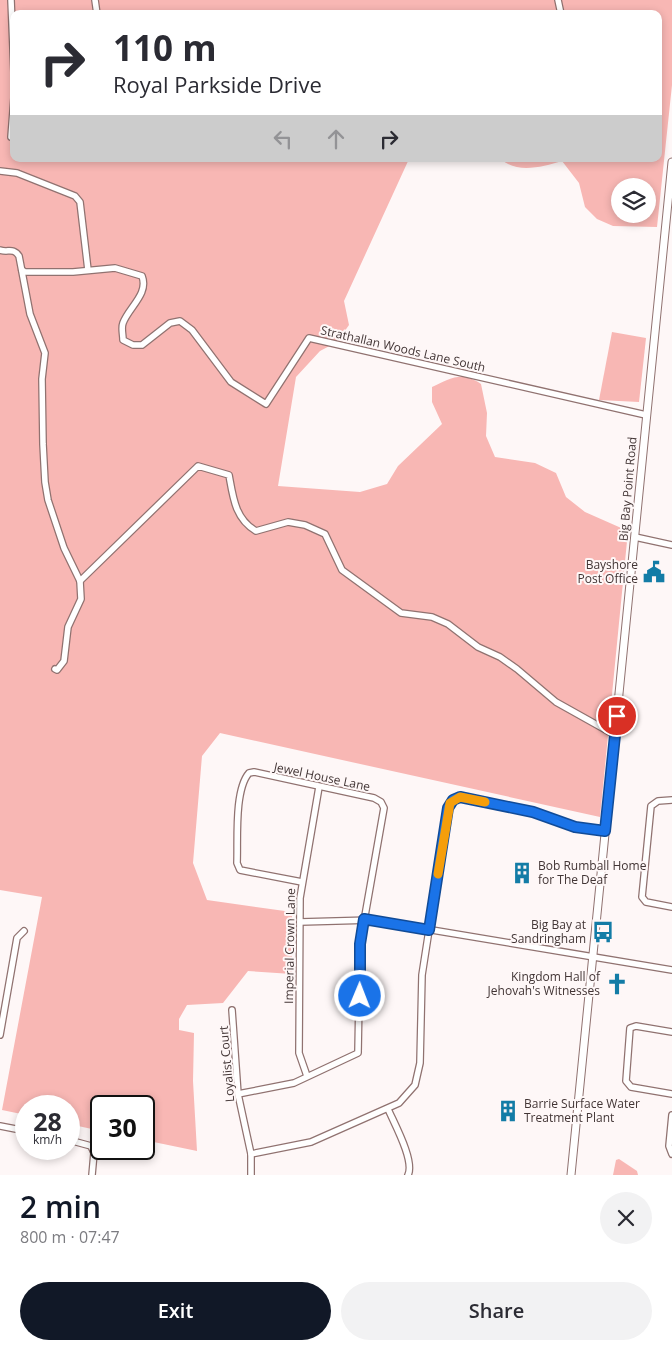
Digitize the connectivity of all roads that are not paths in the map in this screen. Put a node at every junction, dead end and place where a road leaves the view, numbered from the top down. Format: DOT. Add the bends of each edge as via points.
graph roads {
  1 [pos="672,162"];
  2 [pos="0,170"];
  3 [pos="0,250"];
  4 [pos="22,270"];
  5 [pos="88,270"];
  6 [pos="646,415"];
  7 [pos="635,537"];
  8 [pos="672,545"];
  9 [pos="80,581"];
  10 [pos="55,668"];
  11 [pos="615,736"];
  12 [pos="320,787"];
  13 [pos="672,800"];
  14 [pos="605,831"];
  15 [pos="302,882"];
  16 [pos="672,907"];
  17 [pos="364,919"];
  18 [pos="300,922"];
  19 [pos="429,930"];
  20 [pos="24,931"];
  21 [pos="594,957"];
  22 [pos="672,970"];
  23 [pos="232,1010"];
  24 [pos="672,1032"];
  25 [pos="0,1035"];
  26 [pos="306,1076"];
  27 [pos="238,1094"];
  28 [pos="672,1094"];
  29 [pos="388,1109"];
  30 [pos="672,1115"];
  31 [pos="0,1126"];
  32 [pos="15,1129"];
  33 [pos="80,1143"];
  34 [pos="251,1154"];
  35 [pos="672,1154"];
  36 [pos="92,1175"];
  37 [pos="251,1175"];
  38 [pos="408,1175"];
  39 [pos="571,1175"];
  1 -- 6 [label="main road, Big Bay Point Road"];
  2 -- 5 [label="street" via="75,196 80,202"];
  3 -- 4 [label="street" via="16,252"];
  4 -- 5 [label="street, Strathallan Woods Lane South"];
  4 -- 9 [label="street" via="30,314 45,353 43,444 48,500 64,548"];
  5 -- 6 [label="street, Strathallan Woods Lane South" via="122,269 142,276 142,291 122,325 123,340 142,345 170,323 180,321 192,330 231,382 266,404 310,338"];
  6 -- 7 [label="main road, Big Bay Point Road"];
  7 -- 8 [label="street"];
  7 -- 11 [label="main road, Big Bay Point Road"];
  9 -- 10 [label="street" via="81,599 68,627 64,661 57,670"];
  9 -- 11 [label="street" via="198,466 229,475 234,500 245,524 256,531 288,522 325,534 342,570 401,613 432,617 448,624 517,669 556,702"];
  11 -- 14 [label="main road, Big Bay Point Road"];
  12 -- 15 [label="street, Imperial Crown Lane"];
  12 -- 15 [label="street, Jewel House Lane" via="254,772 248,773 243,784 237,863 240,870"];
  12 -- 17 [label="street, Jewel House Lane" via="374,798 383,804"];
  13 -- 16 [label="street" via="658,800 651,806 642,897 646,902"];
  14 -- 19 [label="street" via="575,827 533,812 460,797 453,800 448,808"];
  14 -- 21 [label="main road, Big Bay Point Road"];
  15 -- 18 [label="street, Imperial Crown Lane"];
  17 -- 18 [label="street"];
  17 -- 19 [label="street"];
  17 -- 26 [label="street, Jewel House Lane" via="360,944 358,1053"];
  18 -- 26 [label="street, Imperial Crown Lane" via="299,1053"];
  19 -- 21 [label="street"];
  19 -- 29 [label="street" via="422,976 417,1079 406,1097"];
  20 -- 25 [label="street" via="17,938"];
  21 -- 22 [label="street"];
  21 -- 39 [label="main road, Big Bay Point Road"];
  23 -- 27 [label="street, Loyalist Court"];
  24 -- 28 [label="street" via="635,1026 630,1029 626,1082 631,1087"];
  26 -- 27 [label="street, Jewel House Lane" via="294,1083"];
  27 -- 34 [label="street, Loyalist Court"];
  29 -- 34 [label="street" via="307,1144"];
  29 -- 38 [label="street" via="403,1142 410,1170"];
  30 -- 35 [label="street" via="669,1146"];
  31 -- 32 [label="street"];
  33 -- 36 [label="street" via="91,1146 94,1153"];
  34 -- 37 [label="street, Loyalist Court"];
}
